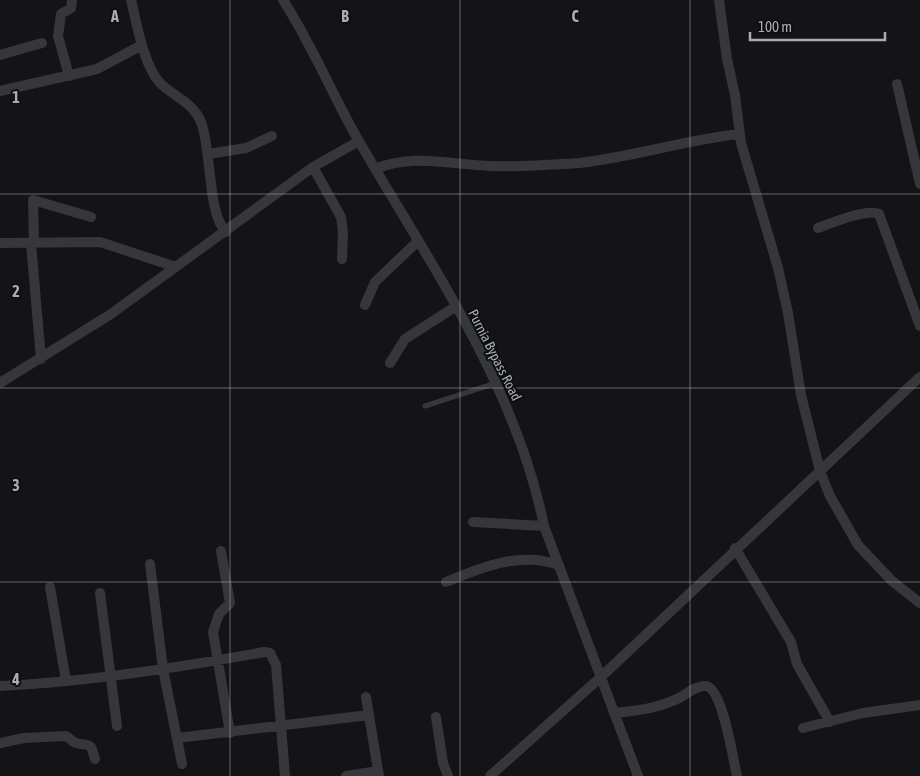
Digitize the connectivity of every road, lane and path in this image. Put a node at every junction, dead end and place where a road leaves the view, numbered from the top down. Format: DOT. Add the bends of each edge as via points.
graph roads {
  1 [pos="72,0"];
  2 [pos="131,0"];
  3 [pos="283,0"];
  4 [pos="719,0"];
  5 [pos="42,43"];
  6 [pos="142,45"];
  7 [pos="0,55"];
  8 [pos="69,76"];
  9 [pos="898,84"];
  10 [pos="0,91"];
  11 [pos="739,134"];
  12 [pos="272,136"];
  13 [pos="359,141"];
  14 [pos="208,154"];
  15 [pos="313,167"];
  16 [pos="375,169"];
  17 [pos="920,184"];
  18 [pos="91,217"];
  19 [pos="818,228"];
  20 [pos="226,232"];
  21 [pos="418,241"];
  22 [pos="0,243"];
  23 [pos="33,243"];
  24 [pos="342,259"];
  25 [pos="176,267"];
  26 [pos="365,305"];
  27 [pos="455,307"];
  28 [pos="920,326"];
  29 [pos="40,359"];
  30 [pos="390,363"];
  31 [pos="920,377"];
  32 [pos="0,383"];
  33 [pos="497,383"];
  34 [pos="425,406"];
  35 [pos="820,471"];
  36 [pos="473,522"];
  37 [pos="544,526"];
  38 [pos="735,548"];
  39 [pos="221,551"];
  40 [pos="150,564"];
  41 [pos="559,565"];
  42 [pos="446,582"];
  43 [pos="50,587"];
  44 [pos="100,593"];
  45 [pos="920,603"];
  46 [pos="218,660"];
  47 [pos="163,669"];
  48 [pos="110,675"];
  49 [pos="602,676"];
  50 [pos="66,680"];
  51 [pos="0,686"];
  52 [pos="366,697"];
  53 [pos="920,705"];
  54 [pos="614,713"];
  55 [pos="369,715"];
  56 [pos="436,718"];
  57 [pos="830,722"];
  58 [pos="117,726"];
  59 [pos="281,726"];
  60 [pos="803,728"];
  61 [pos="230,732"];
  62 [pos="177,738"];
  63 [pos="0,743"];
  64 [pos="95,759"];
  65 [pos="182,764"];
  66 [pos="378,774"];
  67 [pos="285,776"];
  68 [pos="346,776"];
  69 [pos="448,776"];
  70 [pos="490,776"];
  71 [pos="638,776"];
  72 [pos="737,776"];
  1 -- 8 [label="street" via="71,8 61,14 58,33"];
  2 -- 6 [label="street"];
  3 -- 13 [label="street, Purnia Bypass Road"];
  4 -- 11 [label="street"];
  5 -- 7 [label="street"];
  6 -- 8 [label="street" via="111,63"];
  6 -- 14 [label="street" via="160,83 195,111 201,122"];
  8 -- 10 [label="street"];
  9 -- 17 [label="street"];
  11 -- 16 [label="street" via="701,138 620,158 577,163 492,166 412,160"];
  11 -- 35 [label="street" via="782,284 802,395"];
  12 -- 14 [label="street" via="246,148"];
  13 -- 15 [label="street"];
  13 -- 16 [label="street, Purnia Bypass Road"];
  14 -- 20 [label="street" via="218,222"];
  15 -- 20 [label="street"];
  15 -- 24 [label="street" via="341,217 344,232"];
  16 -- 21 [label="street, Purnia Bypass Road"];
  18 -- 23 [label="street" via="33,200"];
  19 -- 28 [label="street" via="858,215 879,214"];
  20 -- 25 [label="street"];
  21 -- 26 [label="street" via="376,282"];
  21 -- 27 [label="street, Purnia Bypass Road"];
  22 -- 23 [label="street"];
  23 -- 25 [label="street" via="100,242"];
  23 -- 29 [label="street"];
  25 -- 29 [label="street" via="111,314"];
  27 -- 30 [label="street" via="405,340"];
  27 -- 33 [label="street, Purnia Bypass Road"];
  29 -- 32 [label="street"];
  31 -- 35 [label="street"];
  33 -- 34 [label="lane"];
  33 -- 37 [label="street, Purnia Bypass Road" via="537,490"];
  35 -- 38 [label="street"];
  35 -- 45 [label="street" via="839,514 858,545 892,581"];
  36 -- 37 [label="street"];
  37 -- 41 [label="street, Purnia Bypass Road"];
  38 -- 49 [label="street"];
  38 -- 57 [label="street" via="792,642 794,660"];
  39 -- 46 [label="street" via="230,603 219,614 214,626"];
  40 -- 47 [label="street"];
  41 -- 42 [label="street" via="543,559 522,559 482,568"];
  41 -- 49 [label="street, Purnia Bypass Road"];
  43 -- 50 [label="street"];
  44 -- 48 [label="street"];
  46 -- 47 [label="street"];
  46 -- 59 [label="street" via="270,653 276,666"];
  46 -- 61 [label="street"];
  47 -- 48 [label="street"];
  47 -- 62 [label="street"];
  48 -- 50 [label="street"];
  48 -- 58 [label="street"];
  49 -- 54 [label="street, Purnia Bypass Road"];
  49 -- 70 [label="street"];
  50 -- 51 [label="street"];
  52 -- 55 [label="street"];
  53 -- 57 [label="street" via="863,713"];
  54 -- 71 [label="street, Purnia Bypass Road"];
  54 -- 72 [label="street" via="669,703 698,687 712,689 725,720"];
  55 -- 59 [label="street"];
  55 -- 66 [label="street"];
  56 -- 69 [label="street"];
  57 -- 60 [label="street"];
  59 -- 61 [label="street"];
  59 -- 67 [label="street"];
  61 -- 62 [label="street"];
  62 -- 65 [label="street"];
  63 -- 64 [label="street" via="66,736 74,742 89,743"];
  66 -- 68 [label="street"];
}
